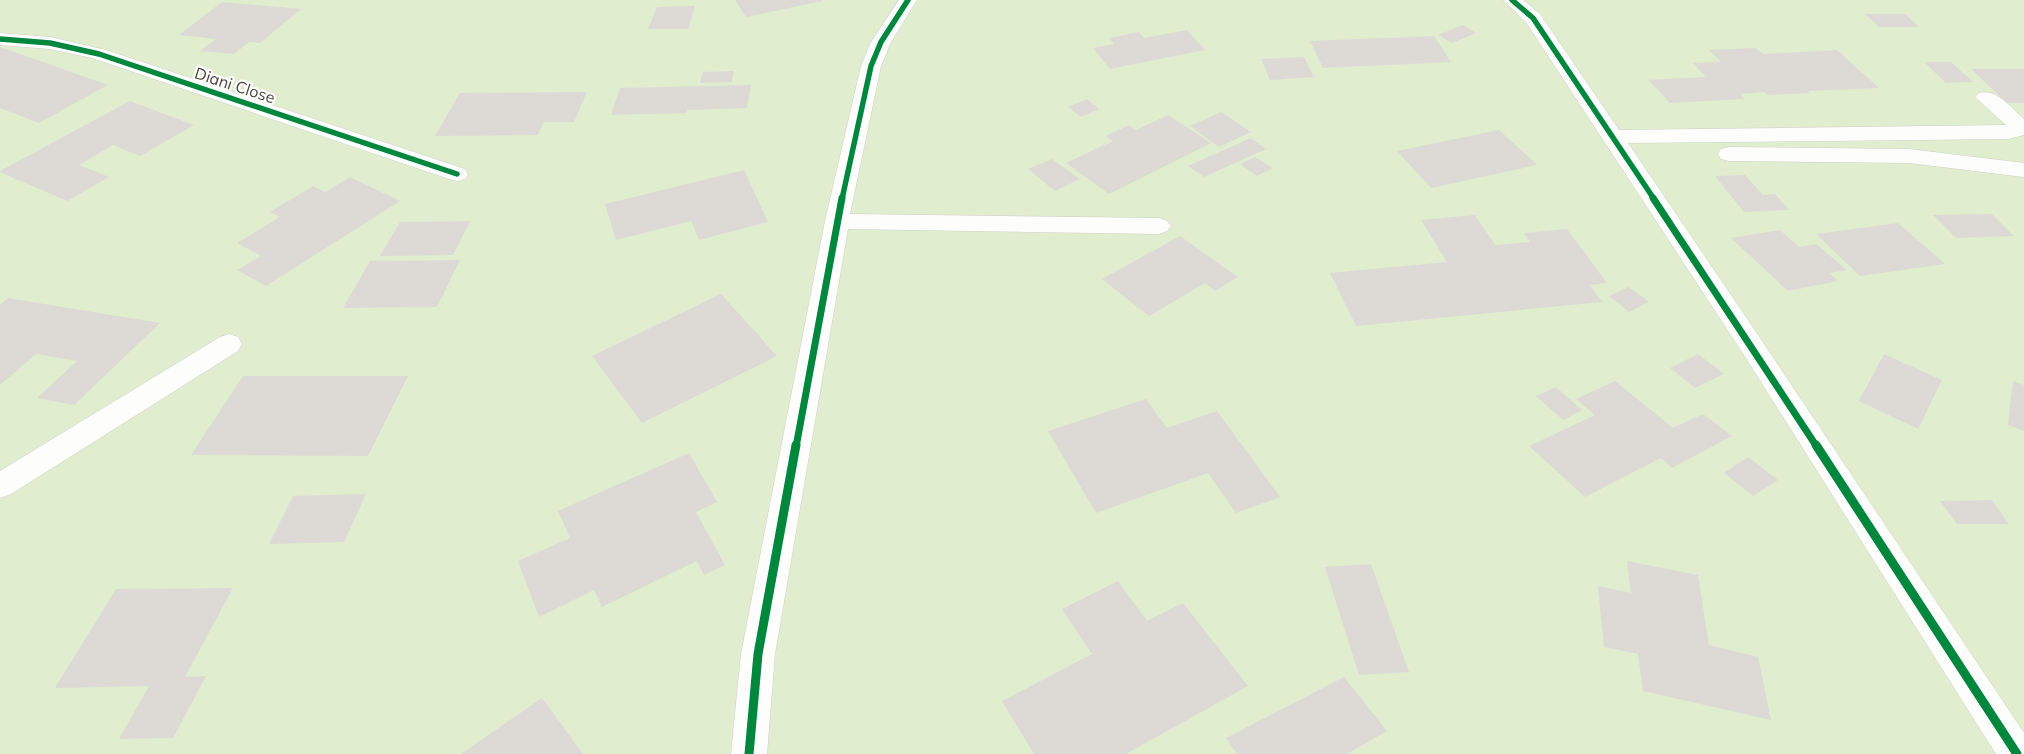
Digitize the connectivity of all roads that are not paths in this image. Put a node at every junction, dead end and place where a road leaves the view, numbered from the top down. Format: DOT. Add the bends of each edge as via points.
graph roads {
  1 [pos="908,0"];
  2 [pos="1512,0"];
  3 [pos="0,39"];
  4 [pos="1986,97"];
  5 [pos="1617,144"];
  6 [pos="2024,170"];
  7 [pos="457,174"];
  8 [pos="837,221"];
  9 [pos="1158,226"];
  10 [pos="229,344"];
  11 [pos="0,486"];
  12 [pos="749,754"];
  13 [pos="2017,754"];
  1 -- 8 [label="street" via="881,42 871,66"];
  2 -- 5 [label="street" via="1533,18"];
  3 -- 7 [label="street, Diani Close" via="64,44"];
  4 -- 5 [label="street" via="2018,125 2017,130"];
  5 -- 6 [label="street" via="1909,156"];
  5 -- 13 [label="street"];
  8 -- 9 [label="street"];
  8 -- 12 [label="street" via="758,654"];
  10 -- 11 [label="street"];
}
